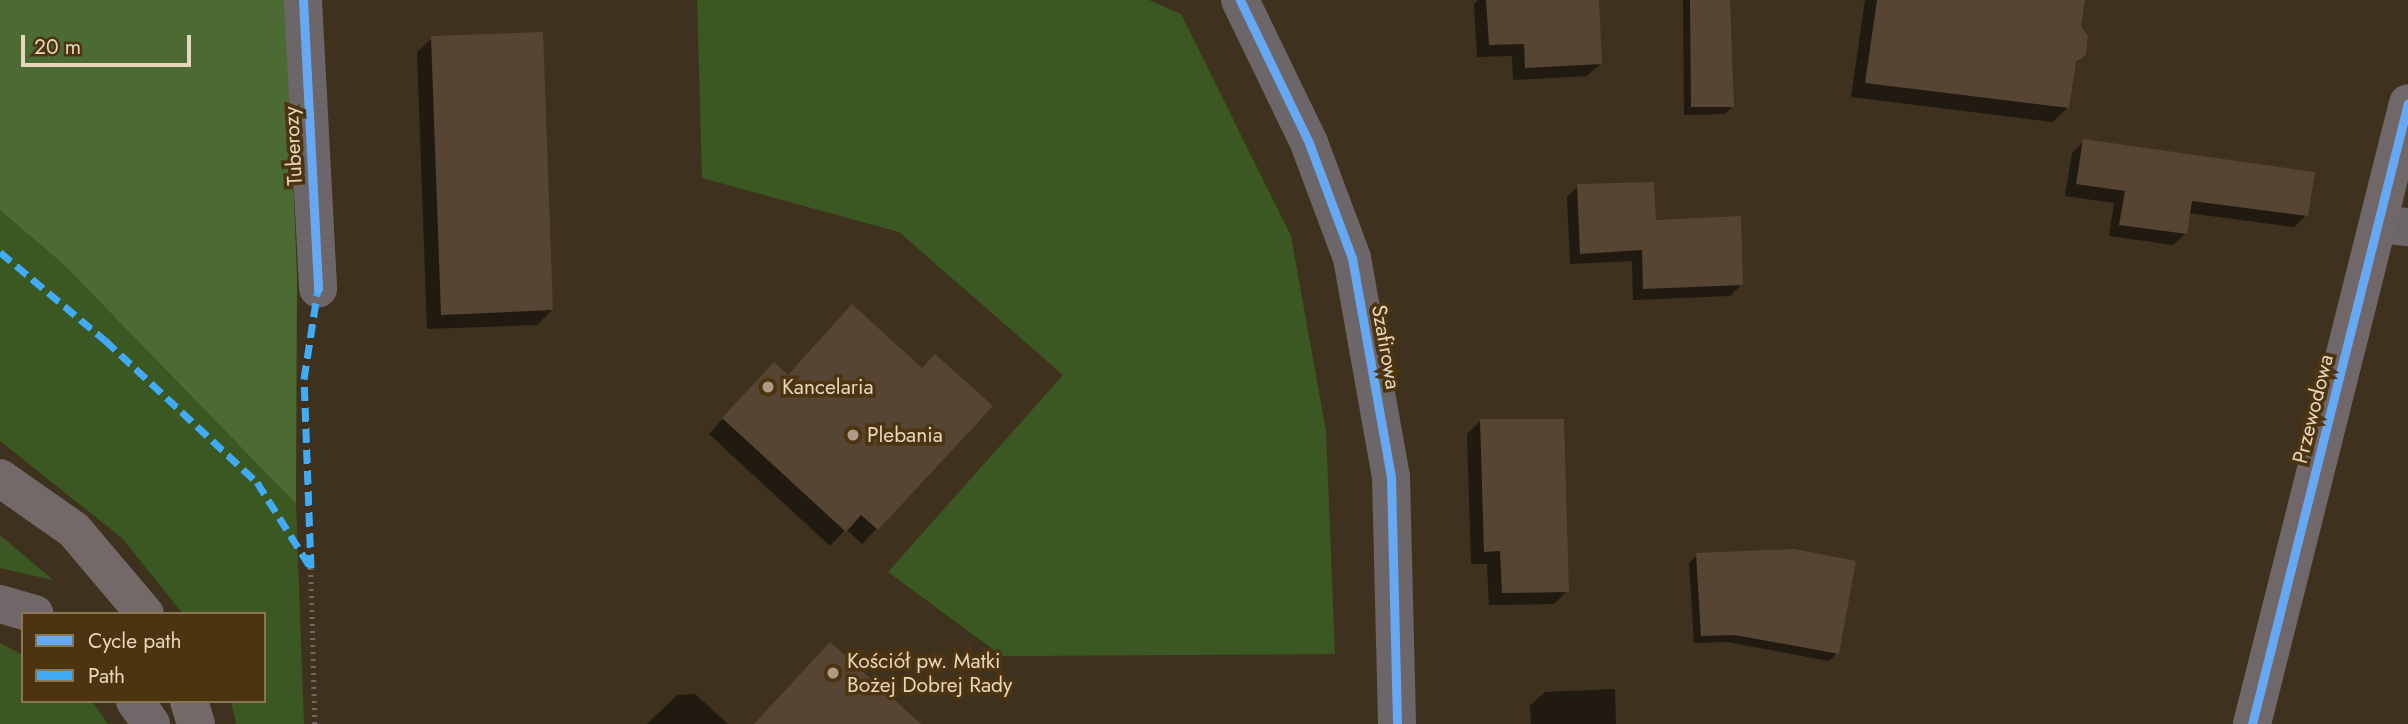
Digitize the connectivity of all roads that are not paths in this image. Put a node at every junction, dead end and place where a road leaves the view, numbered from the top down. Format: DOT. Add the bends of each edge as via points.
graph roads {
  1 [pos="303,0"];
  2 [pos="1240,0"];
  3 [pos="2408,103"];
  4 [pos="2393,225"];
  5 [pos="318,289"];
  6 [pos="0,478"];
  7 [pos="0,604"];
  8 [pos="28,612"];
  9 [pos="143,612"];
  10 [pos="136,703"];
  11 [pos="190,703"];
  12 [pos="151,724"];
  13 [pos="196,724"];
  14 [pos="1397,724"];
  15 [pos="2252,724"];
  1 -- 5 [label="street, Tuberozy"];
  2 -- 14 [label="street, Szafirowa" via="1309,143 1352,258 1391,477"];
  3 -- 4 [label="street, Przewodowa"];
  4 -- 15 [label="street, Przewodowa"];
  6 -- 9 [label="highway" via="74,530"];
  7 -- 8 [label="street"];
  10 -- 12 [label="street"];
  11 -- 13 [label="highway"];
}
